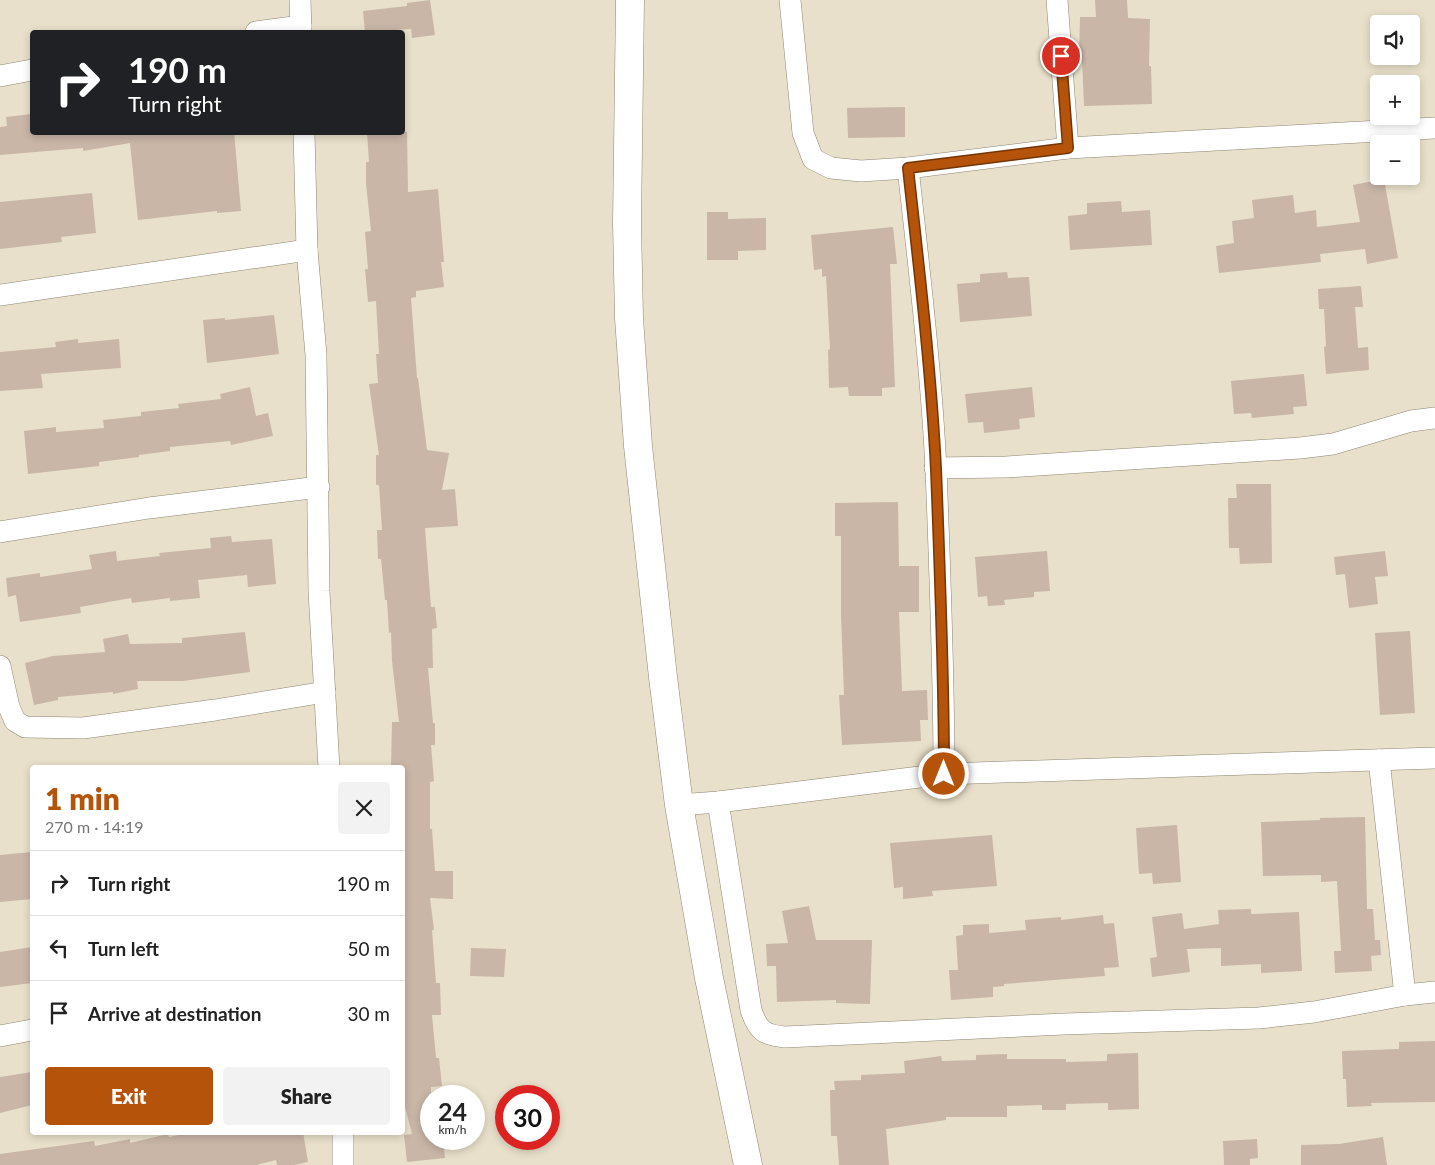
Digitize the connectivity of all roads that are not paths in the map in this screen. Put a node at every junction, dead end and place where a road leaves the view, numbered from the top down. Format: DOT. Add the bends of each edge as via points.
graph roads {
  1 [pos="300,0"];
  2 [pos="630,0"];
  3 [pos="790,0"];
  4 [pos="1057,0"];
  5 [pos="301,29"];
  6 [pos="286,30"];
  7 [pos="30,70"];
  8 [pos="0,76"];
  9 [pos="1435,128"];
  10 [pos="304,135"];
  11 [pos="1068,148"];
  12 [pos="908,168"];
  13 [pos="307,250"];
  14 [pos="0,296"];
  15 [pos="1435,418"];
  16 [pos="936,468"];
  17 [pos="319,487"];
  18 [pos="0,532"];
  19 [pos="0,666"];
  20 [pos="325,692"];
  21 [pos="1435,758"];
  22 [pos="1379,760"];
  23 [pos="329,765"];
  24 [pos="944,774"];
  25 [pos="718,802"];
  26 [pos="679,805"];
  27 [pos="1435,992"];
  28 [pos="1405,995"];
  29 [pos="30,1030"];
  30 [pos="0,1036"];
  31 [pos="343,1135"];
  32 [pos="343,1165"];
  33 [pos="748,1165"];
  1 -- 5 [label="street"];
  2 -- 26 [label="street" via="629,318 640,465"];
  3 -- 12 [label="street" via="804,133 813,159 831,168 861,172"];
  4 -- 11 [label="street"];
  5 -- 6 [label="street"];
  7 -- 8 [label="street"];
  9 -- 11 [label="street"];
  10 -- 13 [label="street"];
  11 -- 12 [label="street"];
  12 -- 16 [label="street"];
  13 -- 14 [label="street"];
  13 -- 17 [label="street" via="316,355"];
  15 -- 16 [label="street" via="1411,421 1334,444 1300,448 1006,467"];
  16 -- 24 [label="street"];
  17 -- 18 [label="street" via="150,508"];
  17 -- 20 [label="street" via="319,591"];
  19 -- 20 [label="street" via="9,707 15,721 25,728 83,728"];
  20 -- 23 [label="street"];
  21 -- 22 [label="street"];
  22 -- 24 [label="street"];
  22 -- 28 [label="street"];
  24 -- 25 [label="street"];
  25 -- 26 [label="street"];
  25 -- 28 [label="street" via="751,1010 760,1029 774,1036 1259,1018 1314,1012"];
  26 -- 33 [label="street" via="709,978"];
  27 -- 28 [label="street"];
  29 -- 30 [label="street"];
  31 -- 32 [label="street"];
}
